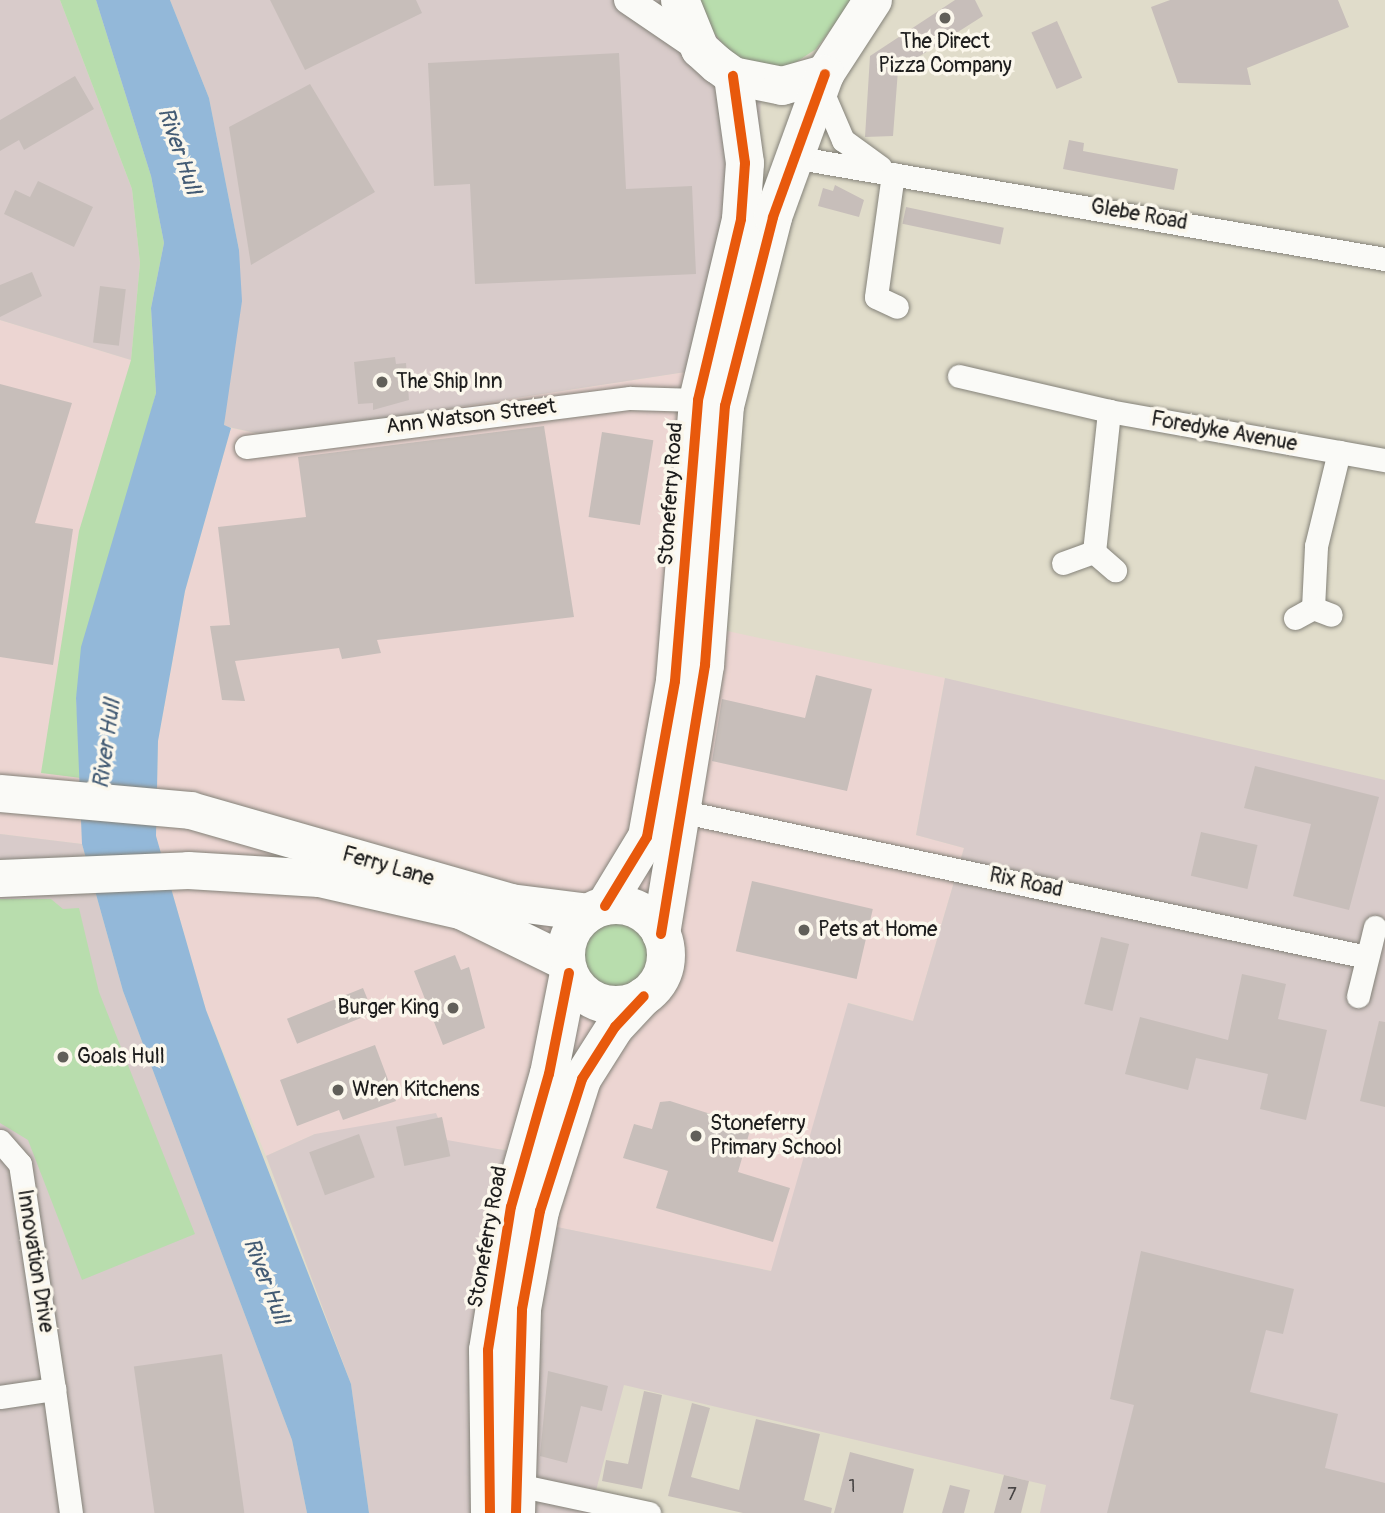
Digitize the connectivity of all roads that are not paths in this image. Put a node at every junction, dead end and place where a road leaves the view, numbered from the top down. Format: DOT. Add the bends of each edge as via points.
graph roads {
  1 [pos="628,0"];
  2 [pos="680,0"];
  3 [pos="873,0"];
  4 [pos="700,50"];
  5 [pos="733,76"];
  6 [pos="822,80"];
  7 [pos="793,157"];
  8 [pos="893,174"];
  9 [pos="1385,260"];
  10 [pos="897,307"];
  11 [pos="959,376"];
  12 [pos="698,400"];
  13 [pos="1109,411"];
  14 [pos="246,447"];
  15 [pos="1339,452"];
  16 [pos="1385,460"];
  17 [pos="1094,552"];
  18 [pos="1063,563"];
  19 [pos="1115,570"];
  20 [pos="1313,613"];
  21 [pos="0,793"];
  22 [pos="684,812"];
  23 [pos="0,878"];
  24 [pos="597,909"];
  25 [pos="1375,927"];
  26 [pos="661,934"];
  27 [pos="1367,957"];
  28 [pos="567,967"];
  29 [pos="644,996"];
  30 [pos="1358,996"];
  31 [pos="0,1141"];
  32 [pos="54,1389"];
  33 [pos="0,1397"];
  34 [pos="516,1499"];
  35 [pos="71,1513"];
  36 [pos="490,1513"];
  37 [pos="649,1513"];
  1 -- 4 [label="street"];
  2 -- 4 [label="highway"];
  3 -- 6 [label="highway"];
  4 -- 5 [label="highway"];
  5 -- 6 [label="highway" via="782,86"];
  5 -- 12 [label="highway, Stoneferry Road" via="745,163 741,219"];
  6 -- 7 [label="highway"];
  6 -- 8 [label="street, Glebe Road" via="843,140"];
  7 -- 8 [label="street, Glebe Road"];
  7 -- 22 [label="highway" via="750,292 725,406 705,665"];
  8 -- 9 [label="street, Glebe Road"];
  8 -- 10 [label="street" via="876,297"];
  11 -- 13 [label="street, Foredyke Avenue"];
  12 -- 14 [label="street, Ann Watson Street" via="617,400"];
  12 -- 24 [label="highway, Stoneferry Road" via="675,681 653,807 637,862"];
  13 -- 15 [label="street, Foredyke Avenue"];
  13 -- 17 [label="street"];
  15 -- 16 [label="street, Foredyke Avenue"];
  15 -- 20 [label="street" via="1316,546"];
  17 -- 18 [label="street"];
  17 -- 19 [label="street"];
  21 -- 24 [label="main road, Ferry Lane" via="54,793 190,810 510,902"];
  22 -- 26 [label="highway"];
  22 -- 27 [label="street, Rix Road"];
  23 -- 28 [label="main road, Ferry Lane" via="50,880 188,870 319,878 460,910"];
  24 -- 26 [label="highway" via="638,910"];
  24 -- 28 [label="highway" via="570,934"];
  25 -- 27 [label="street"];
  26 -- 29 [label="highway" via="665,964"];
  27 -- 30 [label="street"];
  28 -- 29 [label="highway" via="600,1003"];
  28 -- 36 [label="highway, Stoneferry Road" via="549,1074 511,1207 492,1327 485,1405"];
  29 -- 34 [label="highway" via="615,1027 582,1079 550,1173 522,1309"];
  31 -- 32 [label="street, Innovation Drive" via="20,1164"];
  32 -- 33 [label="street"];
  32 -- 35 [label="street, Innovation Drive"];
  34 -- 37 [label="street"];
}
